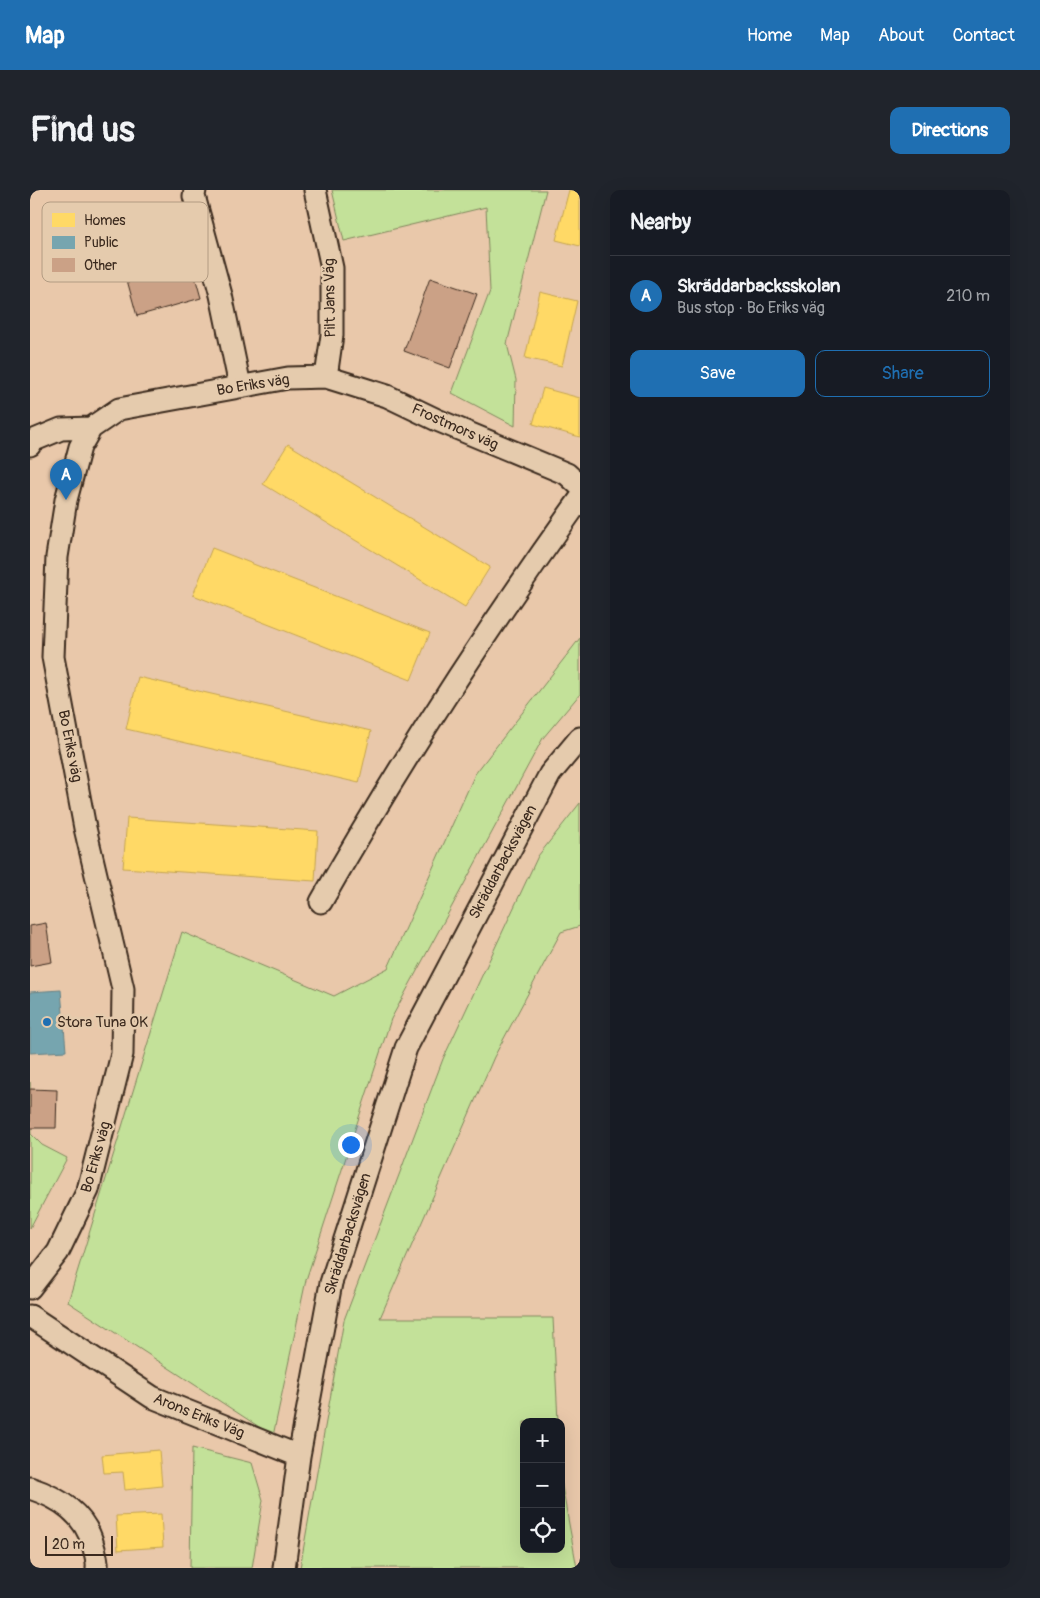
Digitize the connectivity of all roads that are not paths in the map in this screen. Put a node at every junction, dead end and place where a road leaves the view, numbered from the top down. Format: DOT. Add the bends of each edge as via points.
graph roads {
  1 [pos="315,190"];
  2 [pos="208,247"];
  3 [pos="326,377"];
  4 [pos="240,386"];
  5 [pos="91,428"];
  6 [pos="30,445"];
  7 [pos="580,486"];
  8 [pos="580,499"];
  9 [pos="580,738"];
  10 [pos="321,902"];
  11 [pos="30,1288"];
  12 [pos="30,1316"];
  13 [pos="299,1456"];
  14 [pos="30,1488"];
  15 [pos="97,1568"];
  16 [pos="284,1568"];
  1 -- 3 [label="street, Pilt Jans Väg" via="332,268 332,335"];
  2 -- 4 [label="street"];
  3 -- 4 [label="street, Bo Eriks väg" via="288,378"];
  3 -- 7 [label="street, Frostmors väg" via="387,396 567,474"];
  4 -- 5 [label="street, Bo Eriks väg" via="119,410"];
  5 -- 6 [label="street" via="61,429 32,441"];
  5 -- 11 [label="street, Bo Eriks väg" via="80,447 58,548 53,657 85,828 123,988 122,1054 88,1190 58,1252"];
  8 -- 10 [label="street" via="424,729"];
  9 -- 13 [label="street, Skräddarbacksvägen" via="550,774 406,1048 331,1283"];
  12 -- 13 [label="street, Arons Eriks Väg" via="152,1397"];
  13 -- 16 [label="street, Skräddarbacksvägen"];
  14 -- 15 [label="street" via="50,1494 74,1511 90,1532"];
}
